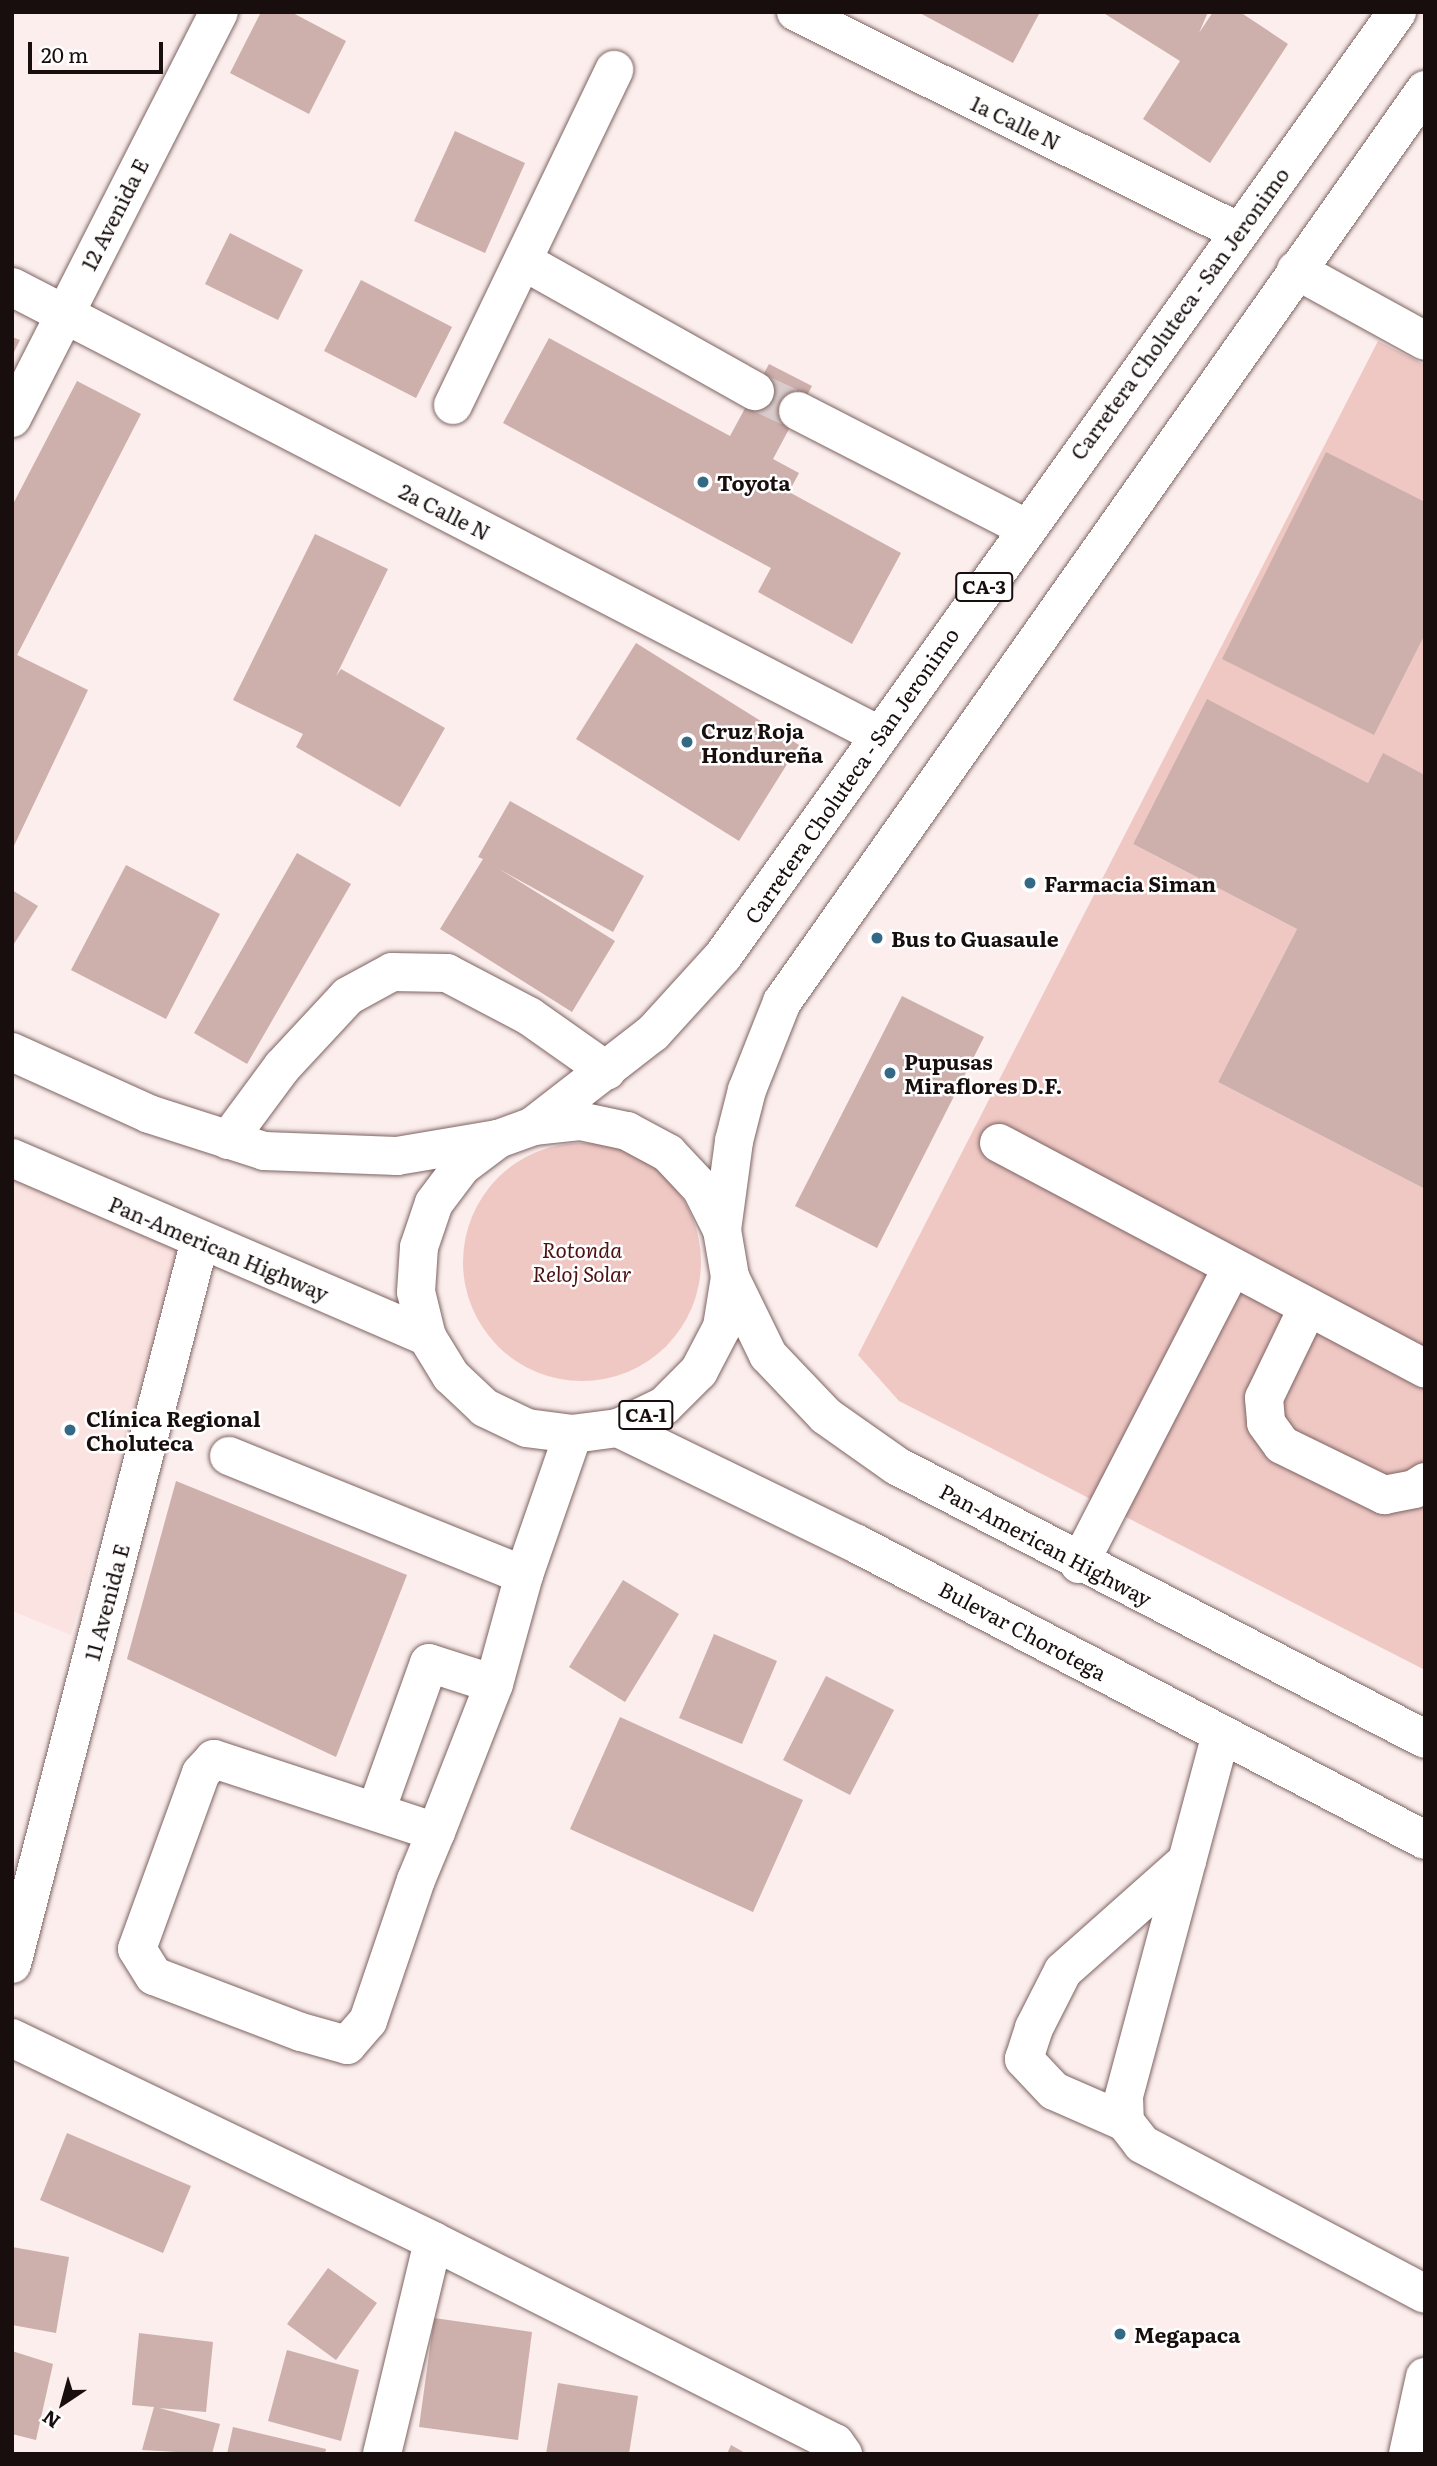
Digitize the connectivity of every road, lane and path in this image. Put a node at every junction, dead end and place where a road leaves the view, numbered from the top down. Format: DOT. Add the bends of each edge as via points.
graph roads {
  1 [pos="219,12"];
  2 [pos="796,12"];
  3 [pos="1397,12"];
  4 [pos="614,70"];
  5 [pos="1425,90"];
  6 [pos="1237,231"];
  7 [pos="523,261"];
  8 [pos="1296,270"];
  9 [pos="12,287"];
  10 [pos="62,313"];
  11 [pos="1425,341"];
  12 [pos="755,391"];
  13 [pos="453,405"];
  14 [pos="799,411"];
  15 [pos="12,418"];
  16 [pos="1026,528"];
  17 [pos="879,735"];
  18 [pos="12,1052"];
  19 [pos="607,1071"];
  20 [pos="533,1126"];
  21 [pos="498,1139"];
  22 [pos="228,1140"];
  23 [pos="999,1143"];
  24 [pos="12,1158"];
  25 [pos="722,1230"];
  26 [pos="200,1240"];
  27 [pos="1232,1266"];
  28 [pos="730,1277"];
  29 [pos="1308,1307"];
  30 [pos="427,1337"];
  31 [pos="1425,1369"];
  32 [pos="618,1428"];
  33 [pos="573,1434"];
  34 [pos="229,1456"];
  35 [pos="1425,1482"];
  36 [pos="1079,1563"];
  37 [pos="524,1575"];
  38 [pos="494,1684"];
  39 [pos="1221,1734"];
  40 [pos="1425,1739"];
  41 [pos="376,1811"];
  42 [pos="436,1832"];
  43 [pos="1425,1840"];
  44 [pos="1187,1861"];
  45 [pos="12,1964"];
  46 [pos="12,2038"];
  47 [pos="1125,2122"];
  48 [pos="433,2241"];
  49 [pos="1425,2294"];
  50 [pos="1425,2376"];
  51 [pos="382,2454"];
  52 [pos="843,2454"];
  53 [pos="1408,2454"];
  1 -- 10 [label="main road, 12 Avenida E"];
  2 -- 6 [label="main road, 1a Calle N"];
  3 -- 6 [label="main road, Carretera Choluteca - San Jeronimo / CA-3"];
  4 -- 7 [label="main road"];
  5 -- 8 [label="main road"];
  6 -- 16 [label="main road, Carretera Choluteca - San Jeronimo / CA-3"];
  7 -- 12 [label="main road"];
  7 -- 13 [label="main road"];
  8 -- 11 [label="main road"];
  8 -- 25 [label="main road" via="782,1002 747,1090 734,1141"];
  9 -- 10 [label="main road, 2a Calle N"];
  10 -- 15 [label="main road, 12 Avenida E"];
  10 -- 17 [label="main road, 2a Calle N"];
  14 -- 16 [label="main road"];
  16 -- 17 [label="main road, Carretera Choluteca - San Jeronimo / CA-3"];
  17 -- 19 [label="main road, Carretera Choluteca - San Jeronimo / CA-3" via="723,956 653,1033"];
  18 -- 22 [label="main road, CA-1" via="149,1114"];
  19 -- 20 [label="main road, Carretera Choluteca - San Jeronimo / CA-3"];
  19 -- 22 [label="main road" via="529,1016 447,973 392,972 348,996 282,1067"];
  20 -- 21 [label="main road, CA-1"];
  20 -- 25 [label="main road, CA-1" via="580,1121 627,1131 658,1148 701,1188"];
  21 -- 22 [label="main road, CA-1" via="397,1156 264,1151"];
  21 -- 30 [label="main road, CA-1" via="462,1166 434,1203 418,1258 416,1292"];
  23 -- 27 [label="main road"];
  24 -- 26 [label="main road, Pan-American Highway"];
  25 -- 28 [label="main road, CA-1"];
  26 -- 30 [label="main road, Pan-American Highway"];
  26 -- 45 [label="main road, 11 Avenida E"];
  27 -- 29 [label="main road"];
  27 -- 36 [label="main road"];
  28 -- 32 [label="main road, CA-1" via="722,1327 699,1371 664,1406"];
  28 -- 36 [label="main road, Pan-American Highway / CA-1" via="768,1354 826,1416 897,1466"];
  29 -- 31 [label="main road"];
  29 -- 35 [label="main road" via="1264,1398 1266,1423 1282,1445 1384,1495"];
  30 -- 33 [label="main road, CA-1" via="451,1376 485,1408 527,1428"];
  32 -- 33 [label="main road, CA-1"];
  32 -- 39 [label="main road, Bulevar Chorotega / CA-1" via="858,1544"];
  33 -- 37 [label="main road"];
  34 -- 37 [label="main road"];
  36 -- 40 [label="main road, Pan-American Highway / CA-1"];
  37 -- 38 [label="main road"];
  38 -- 41 [label="main road" via="429,1663"];
  38 -- 42 [label="main road"];
  39 -- 43 [label="main road, Bulevar Chorotega / CA-1"];
  39 -- 44 [label="main road"];
  41 -- 42 [label="main road"];
  41 -- 42 [label="main road" via="214,1759 201,1773 142,1929 137,1949 154,1976 347,2045 368,2021"];
  44 -- 47 [label="main road" via="1124,2098"];
  44 -- 47 [label="main road" via="1063,1971 1024,2059 1054,2091"];
  46 -- 48 [label="main road"];
  47 -- 49 [label="main road" via="1142,2144"];
  48 -- 51 [label="main road"];
  48 -- 52 [label="main road" via="835,2444"];
  50 -- 53 [label="main road"];
}
